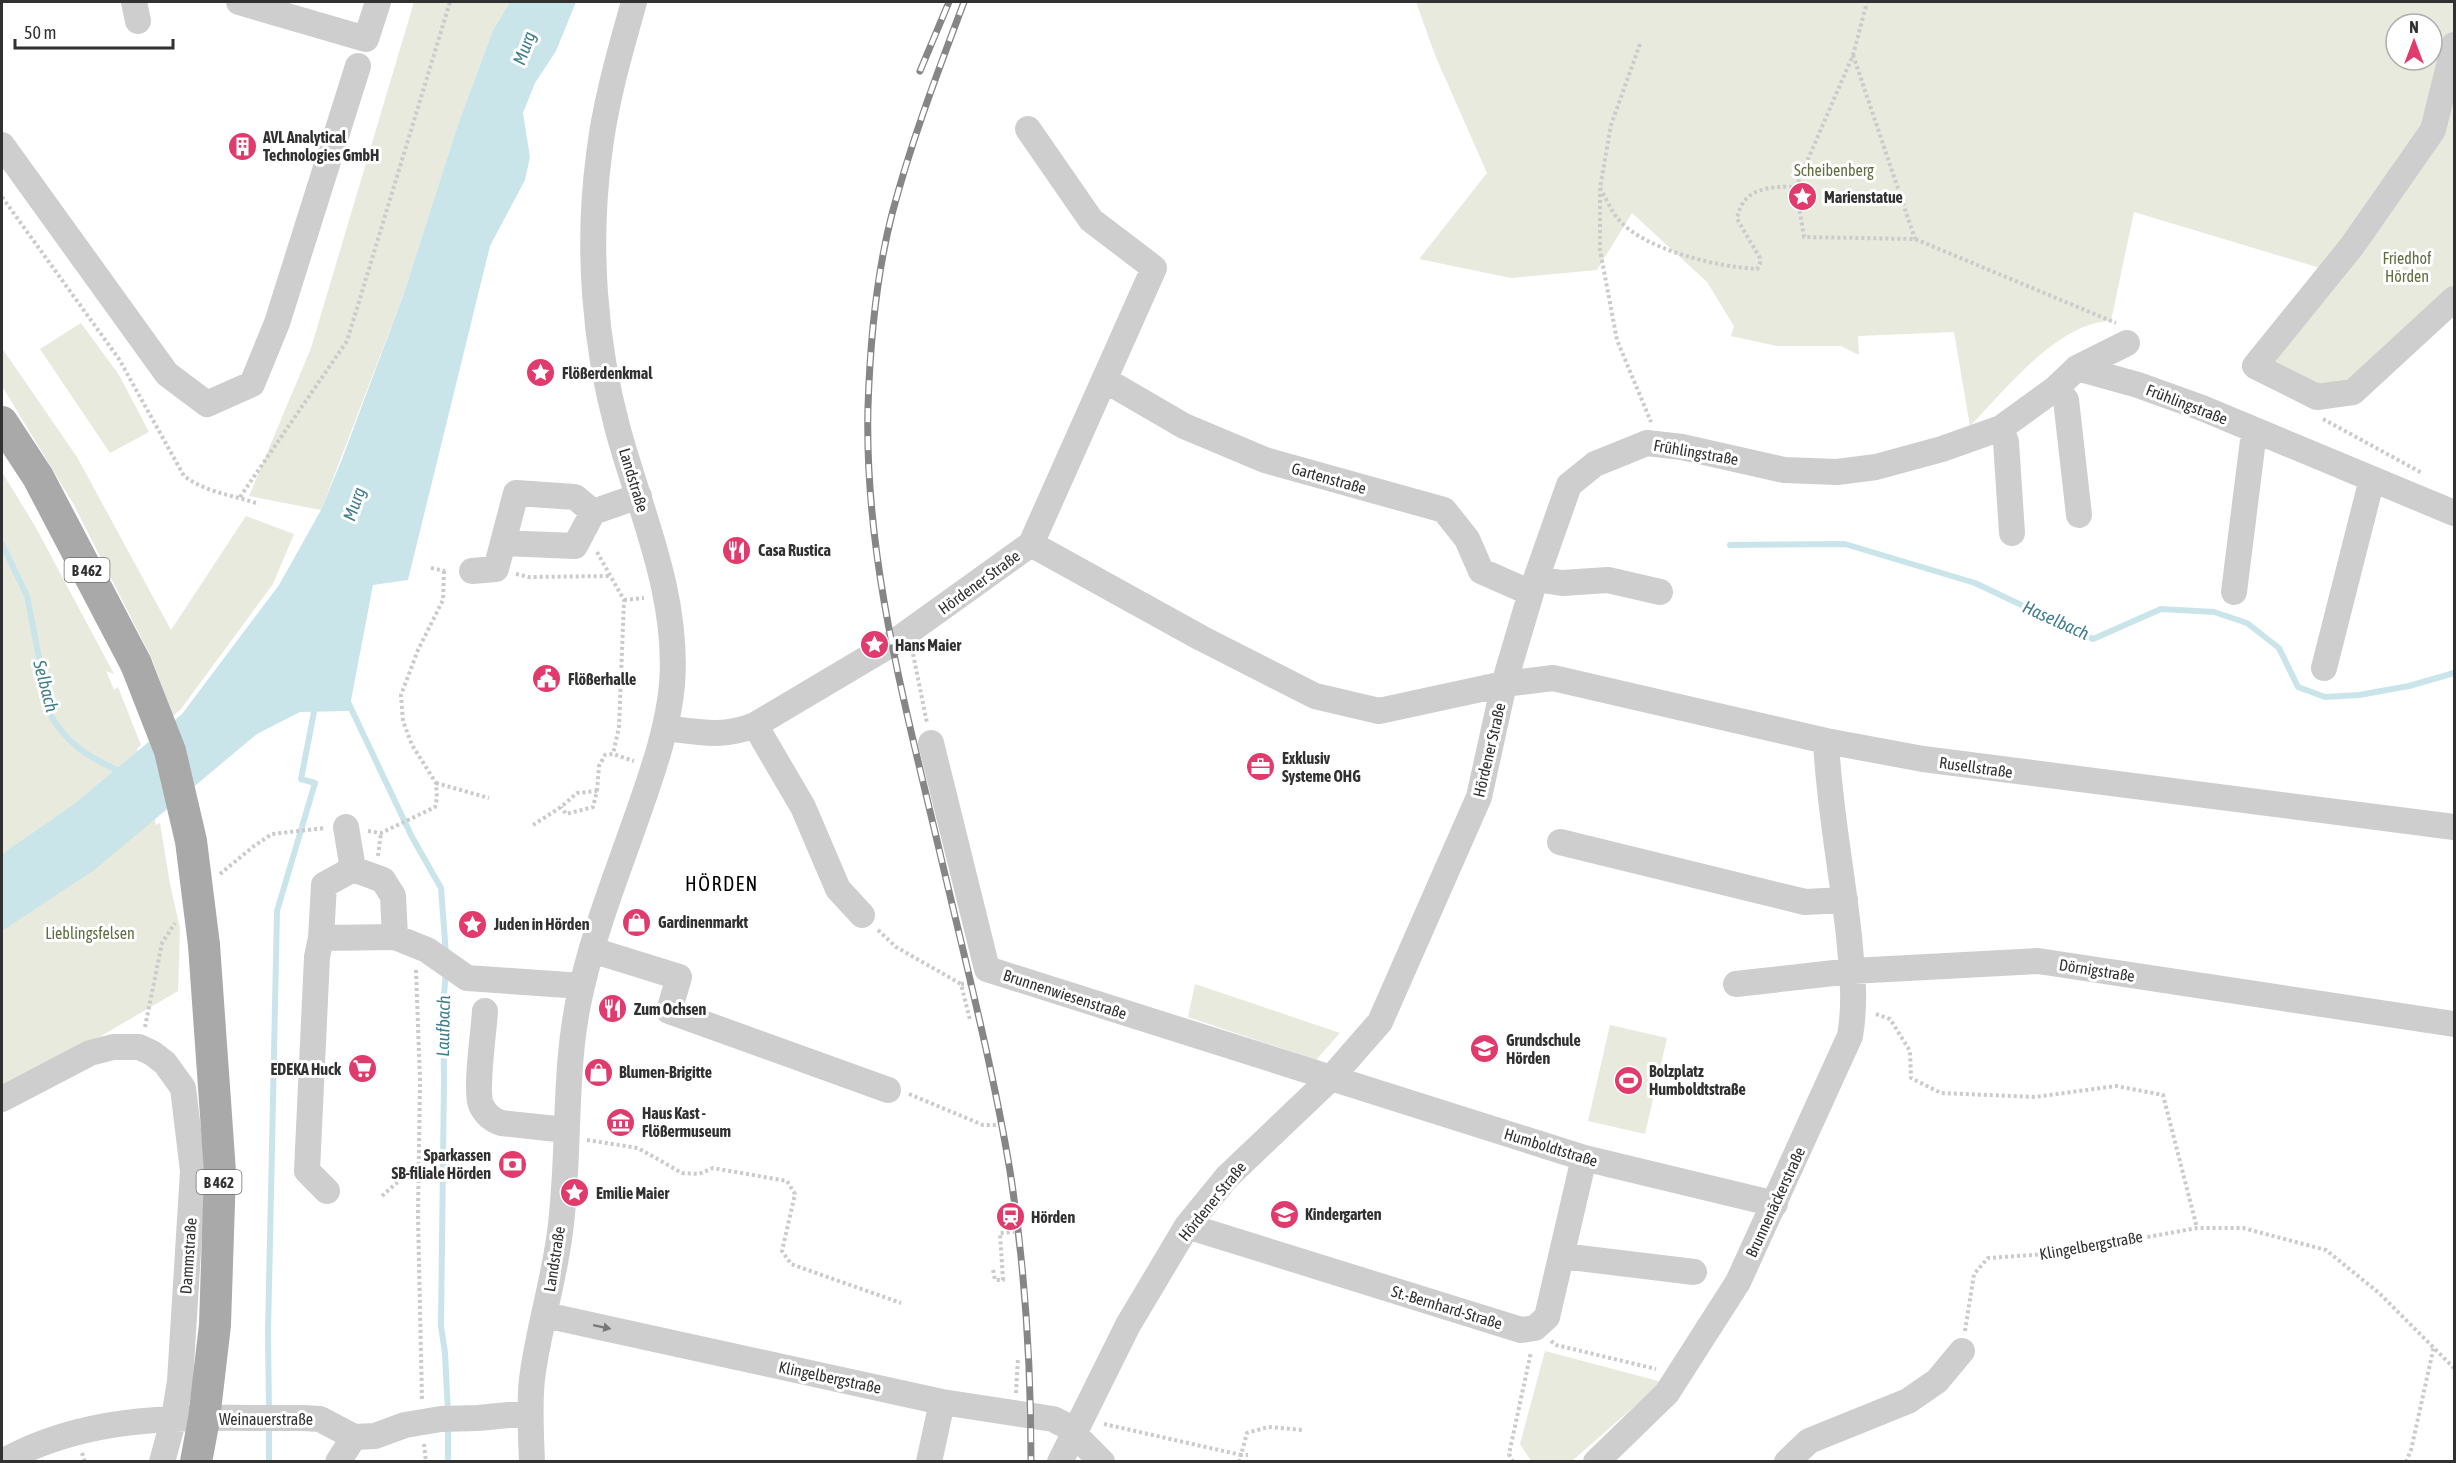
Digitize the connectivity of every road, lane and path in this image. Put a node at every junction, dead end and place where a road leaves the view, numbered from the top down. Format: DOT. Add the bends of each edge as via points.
graph roads {
  1 [pos="239,2"];
  2 [pos="378,2"];
  3 [pos="450,2"];
  4 [pos="634,2"];
  5 [pos="1867,2"];
  6 [pos="1640,44"];
  7 [pos="2454,45"];
  8 [pos="1852,55"];
  9 [pos="358,66"];
  10 [pos="1028,129"];
  11 [pos="2,146"];
  12 [pos="1796,187"];
  13 [pos="1600,188"];
  14 [pos="2,197"];
  15 [pos="1915,239"];
  16 [pos="2454,299"];
  17 [pos="2124,335"];
  18 [pos="2077,368"];
  19 [pos="1105,380"];
  20 [pos="2056,388"];
  21 [pos="2312,414"];
  22 [pos="2,422"];
  23 [pos="2001,428"];
  24 [pos="2254,432"];
  25 [pos="1647,443"];
  26 [pos="2424,474"];
  27 [pos="2372,479"];
  28 [pos="639,496"];
  29 [pos="240,497"];
  30 [pos="259,504"];
  31 [pos="593,512"];
  32 [pos="2454,513"];
  33 [pos="2079,515"];
  34 [pos="2012,532"];
  35 [pos="503,543"];
  36 [pos="1031,544"];
  37 [pos="431,568"];
  38 [pos="484,570"];
  39 [pos="1533,586"];
  40 [pos="1660,592"];
  41 [pos="2234,592"];
  42 [pos="909,633"];
  43 [pos="2325,668"];
  44 [pos="1504,684"];
  45 [pos="755,725"];
  46 [pos="665,728"];
  47 [pos="1826,741"];
  48 [pos="931,743"];
  49 [pos="436,783"];
  50 [pos="597,791"];
  51 [pos="489,798"];
  52 [pos="561,807"];
  53 [pos="533,825"];
  54 [pos="2454,827"];
  55 [pos="337,828"];
  56 [pos="272,834"];
  57 [pos="1560,842"];
  58 [pos="378,859"];
  59 [pos="353,869"];
  60 [pos="1845,900"];
  61 [pos="862,915"];
  62 [pos="321,938"];
  63 [pos="412,944"];
  64 [pos="896,947"];
  65 [pos="592,950"];
  66 [pos="1852,971"];
  67 [pos="960,984"];
  68 [pos="1736,984"];
  69 [pos="582,986"];
  70 [pos="963,993"];
  71 [pos="1855,1007"];
  72 [pos="485,1011"];
  73 [pos="970,1020"];
  74 [pos="2454,1024"];
  75 [pos="1331,1078"];
  76 [pos="888,1090"];
  77 [pos="2,1099"];
  78 [pos="998,1125"];
  79 [pos="566,1133"];
  80 [pos="1584,1158"];
  81 [pos="419,1163"];
  82 [pos="327,1191"];
  83 [pos="382,1196"];
  84 [pos="1775,1204"];
  85 [pos="1187,1226"];
  86 [pos="2197,1228"];
  87 [pos="1014,1232"];
  88 [pos="1562,1256"];
  89 [pos="993,1269"];
  90 [pos="1694,1272"];
  91 [pos="901,1303"];
  92 [pos="545,1315"];
  93 [pos="1535,1328"];
  94 [pos="2434,1346"];
  95 [pos="1962,1351"];
  96 [pos="1018,1358"];
  97 [pos="2454,1368"];
  98 [pos="1680,1374"];
  99 [pos="1016,1397"];
  100 [pos="942,1402"];
  101 [pos="530,1413"];
  102 [pos="189,1419"];
  103 [pos="432,1420"];
  104 [pos="1077,1425"];
  105 [pos="1303,1430"];
  106 [pos="354,1437"];
  107 [pos="1240,1455"];
  108 [pos="1248,1455"];
  109 [pos="2,1461"];
  110 [pos="162,1461"];
  111 [pos="196,1461"];
  112 [pos="338,1461"];
  113 [pos="532,1461"];
  114 [pos="929,1461"];
  115 [pos="1060,1461"];
  116 [pos="1102,1461"];
  117 [pos="1239,1461"];
  118 [pos="1513,1461"];
  119 [pos="1596,1461"];
  120 [pos="1787,1461"];
  121 [pos="2406,1461"];
  1 -- 2 [label="street" via="366,39"];
  3 -- 29 [label="path" via="347,341"];
  4 -- 28 [label="street, Landstraße" via="599,154 594,257 603,361 617,428"];
  5 -- 8 [label="path"];
  6 -- 13 [label="path" via="1611,124"];
  7 -- 16 [label="street" via="2433,130 2352,246 2255,366 2317,397 2354,392"];
  8 -- 12 [label="path"];
  8 -- 15 [label="path"];
  9 -- 11 [label="street" via="277,323 252,384 207,405 167,374"];
  10 -- 19 [label="street" via="1092,220 1154,268"];
  12 -- 13 [label="path" via="1773,186 1745,197 1739,207 1737,219 1760,258 1757,269 1694,259 1646,240 1619,220"];
  12 -- 15 [label="path" via="1804,237"];
  13 -- 25 [label="path" via="1600,250 1617,340 1651,424"];
  14 -- 29 [label="path" via="119,359 184,476 213,493"];
  15 -- 17 [label="path"];
  17 -- 18 [label="street"];
  18 -- 20 [label="street, Frühlingstraße"];
  18 -- 24 [label="street, Frühlingstraße" via="2202,408"];
  19 -- 36 [label="street"];
  19 -- 39 [label="street, Gartenstraße" via="1184,426 1265,460 1444,510 1467,539 1481,572"];
  20 -- 23 [label="street, Frühlingstraße"];
  20 -- 33 [label="street" via="2066,400"];
  21 -- 26 [label="path"];
  22 -- 102 [label="main road, B 462, bridge" via="38,477 136,664 170,751 191,841 204,945 220,1172 216,1325"];
  23 -- 25 [label="street, Frühlingstraße" via="1876,467 1837,472 1784,470"];
  23 -- 34 [label="street" via="2006,442"];
  24 -- 27 [label="street, Frühlingstraße"];
  24 -- 41 [label="street"];
  25 -- 39 [label="street, Frühlingstraße" via="1595,464 1569,485"];
  27 -- 32 [label="street, Frühlingstraße"];
  27 -- 43 [label="street"];
  28 -- 31 [label="street"];
  28 -- 46 [label="street, Landstraße" via="668,597 672,685"];
  29 -- 30 [label="path"];
  31 -- 35 [label="street" via="575,546"];
  31 -- 35 [label="street" via="575,497 516,493"];
  35 -- 38 [label="street"];
  36 -- 42 [label="street, Hördener Straße"];
  36 -- 44 [label="street, Hördener Straße" via="1315,696 1379,711"];
  37 -- 49 [label="path" via="444,572 443,600 401,695 412,745"];
  38 -- 50 [label="path" via="529,578 611,576 624,600 619,727 614,753 605,755 599,766"];
  39 -- 40 [label="street, Gartenstraße" via="1608,580"];
  39 -- 44 [label="street, Frühlingstraße"];
  42 -- 45 [label="street, Hördener Straße"];
  42 -- 48 [label="path"];
  44 -- 47 [label="street, Rusellstraße" via="1553,678"];
  44 -- 75 [label="street, Hördener Straße" via="1479,797 1380,1022"];
  45 -- 46 [label="street, Hördener Straße" via="713,734"];
  45 -- 61 [label="street" via="803,807 838,889"];
  46 -- 65 [label="street, Landstraße"];
  47 -- 54 [label="street, Rusellstraße" via="2000,770"];
  47 -- 60 [label="street, Brunnenäckerstraße"];
  48 -- 75 [label="street, Brunnenwiesenstraße" via="987,969"];
  49 -- 51 [label="path"];
  49 -- 58 [label="path" via="435,807 381,833"];
  50 -- 52 [label="path" via="577,793"];
  50 -- 52 [label="path" via="593,807 566,813"];
  52 -- 53 [label="path"];
  55 -- 56 [label="path"];
  55 -- 59 [label="street"];
  57 -- 60 [label="street" via="1805,902"];
  59 -- 62 [label="street" via="324,885"];
  59 -- 63 [label="street" via="383,880"];
  60 -- 66 [label="street, Brunnenäckerstraße"];
  62 -- 63 [label="street"];
  62 -- 82 [label="street" via="307,1171"];
  63 -- 69 [label="street" via="467,978"];
  63 -- 81 [label="path" via="420,1080"];
  64 -- 67 [label="path"];
  65 -- 69 [label="street, Landstraße"];
  65 -- 76 [label="street" via="679,977 669,1011"];
  66 -- 68 [label="street, Dörnigstraße"];
  66 -- 71 [label="street, Brunnenäckerstraße"];
  66 -- 74 [label="street, Dörnigstraße" via="2037,961"];
  69 -- 79 [label="street, Landstraße"];
  70 -- 73 [label="path"];
  71 -- 84 [label="street, Brunnenäckerstraße" via="1850,1036"];
  71 -- 86 [label="path" via="1890,1019 1910,1051 1911,1078 1941,1093 2035,1097 2116,1086 2163,1095"];
  72 -- 79 [label="street" via="479,1095 484,1110 501,1123"];
  75 -- 80 [label="street, Humboldtstraße"];
  75 -- 85 [label="street, Hördener Straße" via="1227,1177"];
  76 -- 78 [label="path" via="893,1087 983,1125"];
  77 -- 102 [label="street, Dammstraße" via="90,1053 113,1047 139,1047 152,1053 165,1063 183,1088 193,1171 180,1381"];
  79 -- 91 [label="path" via="638,1149 682,1173 699,1174 713,1168 787,1181 795,1194 782,1251 791,1264"];
  79 -- 92 [label="street, Landstraße" via="560,1231"];
  80 -- 84 [label="street, Humboldtstraße"];
  80 -- 88 [label="street"];
  81 -- 83 [label="path"];
  81 -- 103 [label="path"];
  84 -- 98 [label="street, Brunnenäckerstraße" via="1738,1282"];
  85 -- 93 [label="street, St.-Bernhard-Straße" via="1521,1330"];
  85 -- 104 [label="street, Hördener Straße" via="1128,1325"];
  86 -- 94 [label="path, Klingelbergstraße" via="2243,1228 2326,1250 2379,1293"];
  86 -- 95 [label="path, Klingelbergstraße" via="2061,1253 1988,1258 1974,1274"];
  87 -- 89 [label="path" via="1000,1233 1003,1280 995,1280"];
  88 -- 90 [label="street"];
  88 -- 93 [label="street" via="1547,1317"];
  92 -- 100 [label="street, Klingelbergstraße, one-way"];
  92 -- 101 [label="street, Landstraße" via="532,1379"];
  93 -- 98 [label="path" via="1556,1345"];
  93 -- 118 [label="path" via="1509,1454"];
  94 -- 97 [label="path, Klingelbergstraße"];
  94 -- 121 [label="path"];
  95 -- 120 [label="street" via="1937,1381 1908,1401 1809,1441"];
  96 -- 99 [label="path"];
  98 -- 119 [label="street, Brunnenäckerstraße" via="1667,1393"];
  100 -- 104 [label="street, Klingelbergstraße"];
  100 -- 114 [label="street"];
  101 -- 103 [label="street"];
  101 -- 113 [label="street, Landstraße"];
  102 -- 106 [label="street, Weinauerstraße" via="320,1419"];
  102 -- 109 [label="street, Weinauerstraße" via="119,1422 30,1446"];
  102 -- 110 [label="street, Dammstraße"];
  102 -- 111 [label="main road, B 462"];
  103 -- 106 [label="street" via="375,1436"];
  104 -- 107 [label="path"];
  104 -- 115 [label="street, Hördener Straße"];
  104 -- 116 [label="street, Klingelbergstraße"];
  105 -- 107 [label="path" via="1268,1427 1247,1433"];
  106 -- 112 [label="street"];
  107 -- 108 [label="path"];
  107 -- 117 [label="path"];
}
